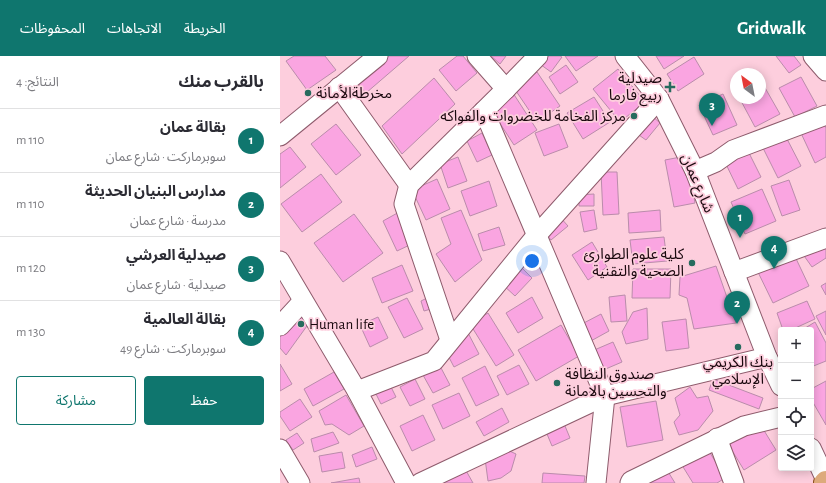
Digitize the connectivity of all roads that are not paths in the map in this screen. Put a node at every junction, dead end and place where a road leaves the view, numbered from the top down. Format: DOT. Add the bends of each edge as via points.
graph roads {
  1 [pos="378,56"];
  2 [pos="477,56"];
  3 [pos="538,56"];
  4 [pos="813,56"];
  5 [pos="627,57"];
  6 [pos="826,71"];
  7 [pos="339,87"];
  8 [pos="506,90"];
  9 [pos="659,99"];
  10 [pos="484,112"];
  11 [pos="826,115"];
  12 [pos="280,136"];
  13 [pos="695,172"];
  14 [pos="409,185"];
  15 [pos="536,236"];
  16 [pos="826,238"];
  17 [pos="280,261"];
  18 [pos="734,272"];
  19 [pos="304,301"];
  20 [pos="280,326"];
  21 [pos="450,340"];
  22 [pos="767,358"];
  23 [pos="778,380"];
  24 [pos="357,391"];
  25 [pos="606,396"];
  26 [pos="778,418"];
  27 [pos="717,438"];
  28 [pos="280,449"];
  29 [pos="814,455"];
  30 [pos="826,482"];
  31 [pos="300,483"];
  32 [pos="406,483"];
  33 [pos="420,483"];
  34 [pos="596,483"];
  35 [pos="630,483"];
  36 [pos="734,483"];
  1 -- 7 [label="street"];
  2 -- 8 [label="street"];
  3 -- 8 [label="street"];
  4 -- 6 [label="street"];
  5 -- 9 [label="street, شارع عمان"];
  7 -- 12 [label="street"];
  7 -- 14 [label="street"];
  8 -- 10 [label="street"];
  9 -- 13 [label="street, شارع عمان"];
  9 -- 15 [label="street"];
  10 -- 14 [label="street"];
  10 -- 15 [label="street"];
  11 -- 13 [label="street" via="733,150"];
  13 -- 18 [label="street, شارع عمان"];
  14 -- 21 [label="street" via="404,204"];
  15 -- 21 [label="street"];
  15 -- 25 [label="street"];
  16 -- 18 [label="street"];
  17 -- 19 [label="street"];
  18 -- 22 [label="street, شارع عمان"];
  19 -- 20 [label="street"];
  19 -- 24 [label="street"];
  21 -- 24 [label="street" via="434,361"];
  22 -- 23 [label="street, شارع عمان"];
  22 -- 25 [label="street"];
  24 -- 32 [label="street"];
  25 -- 33 [label="street"];
  25 -- 34 [label="street"];
  26 -- 27 [label="street" via="744,426"];
  27 -- 35 [label="street"];
  27 -- 36 [label="street"];
  28 -- 31 [label="street"];
  29 -- 30 [label="street"];
}
